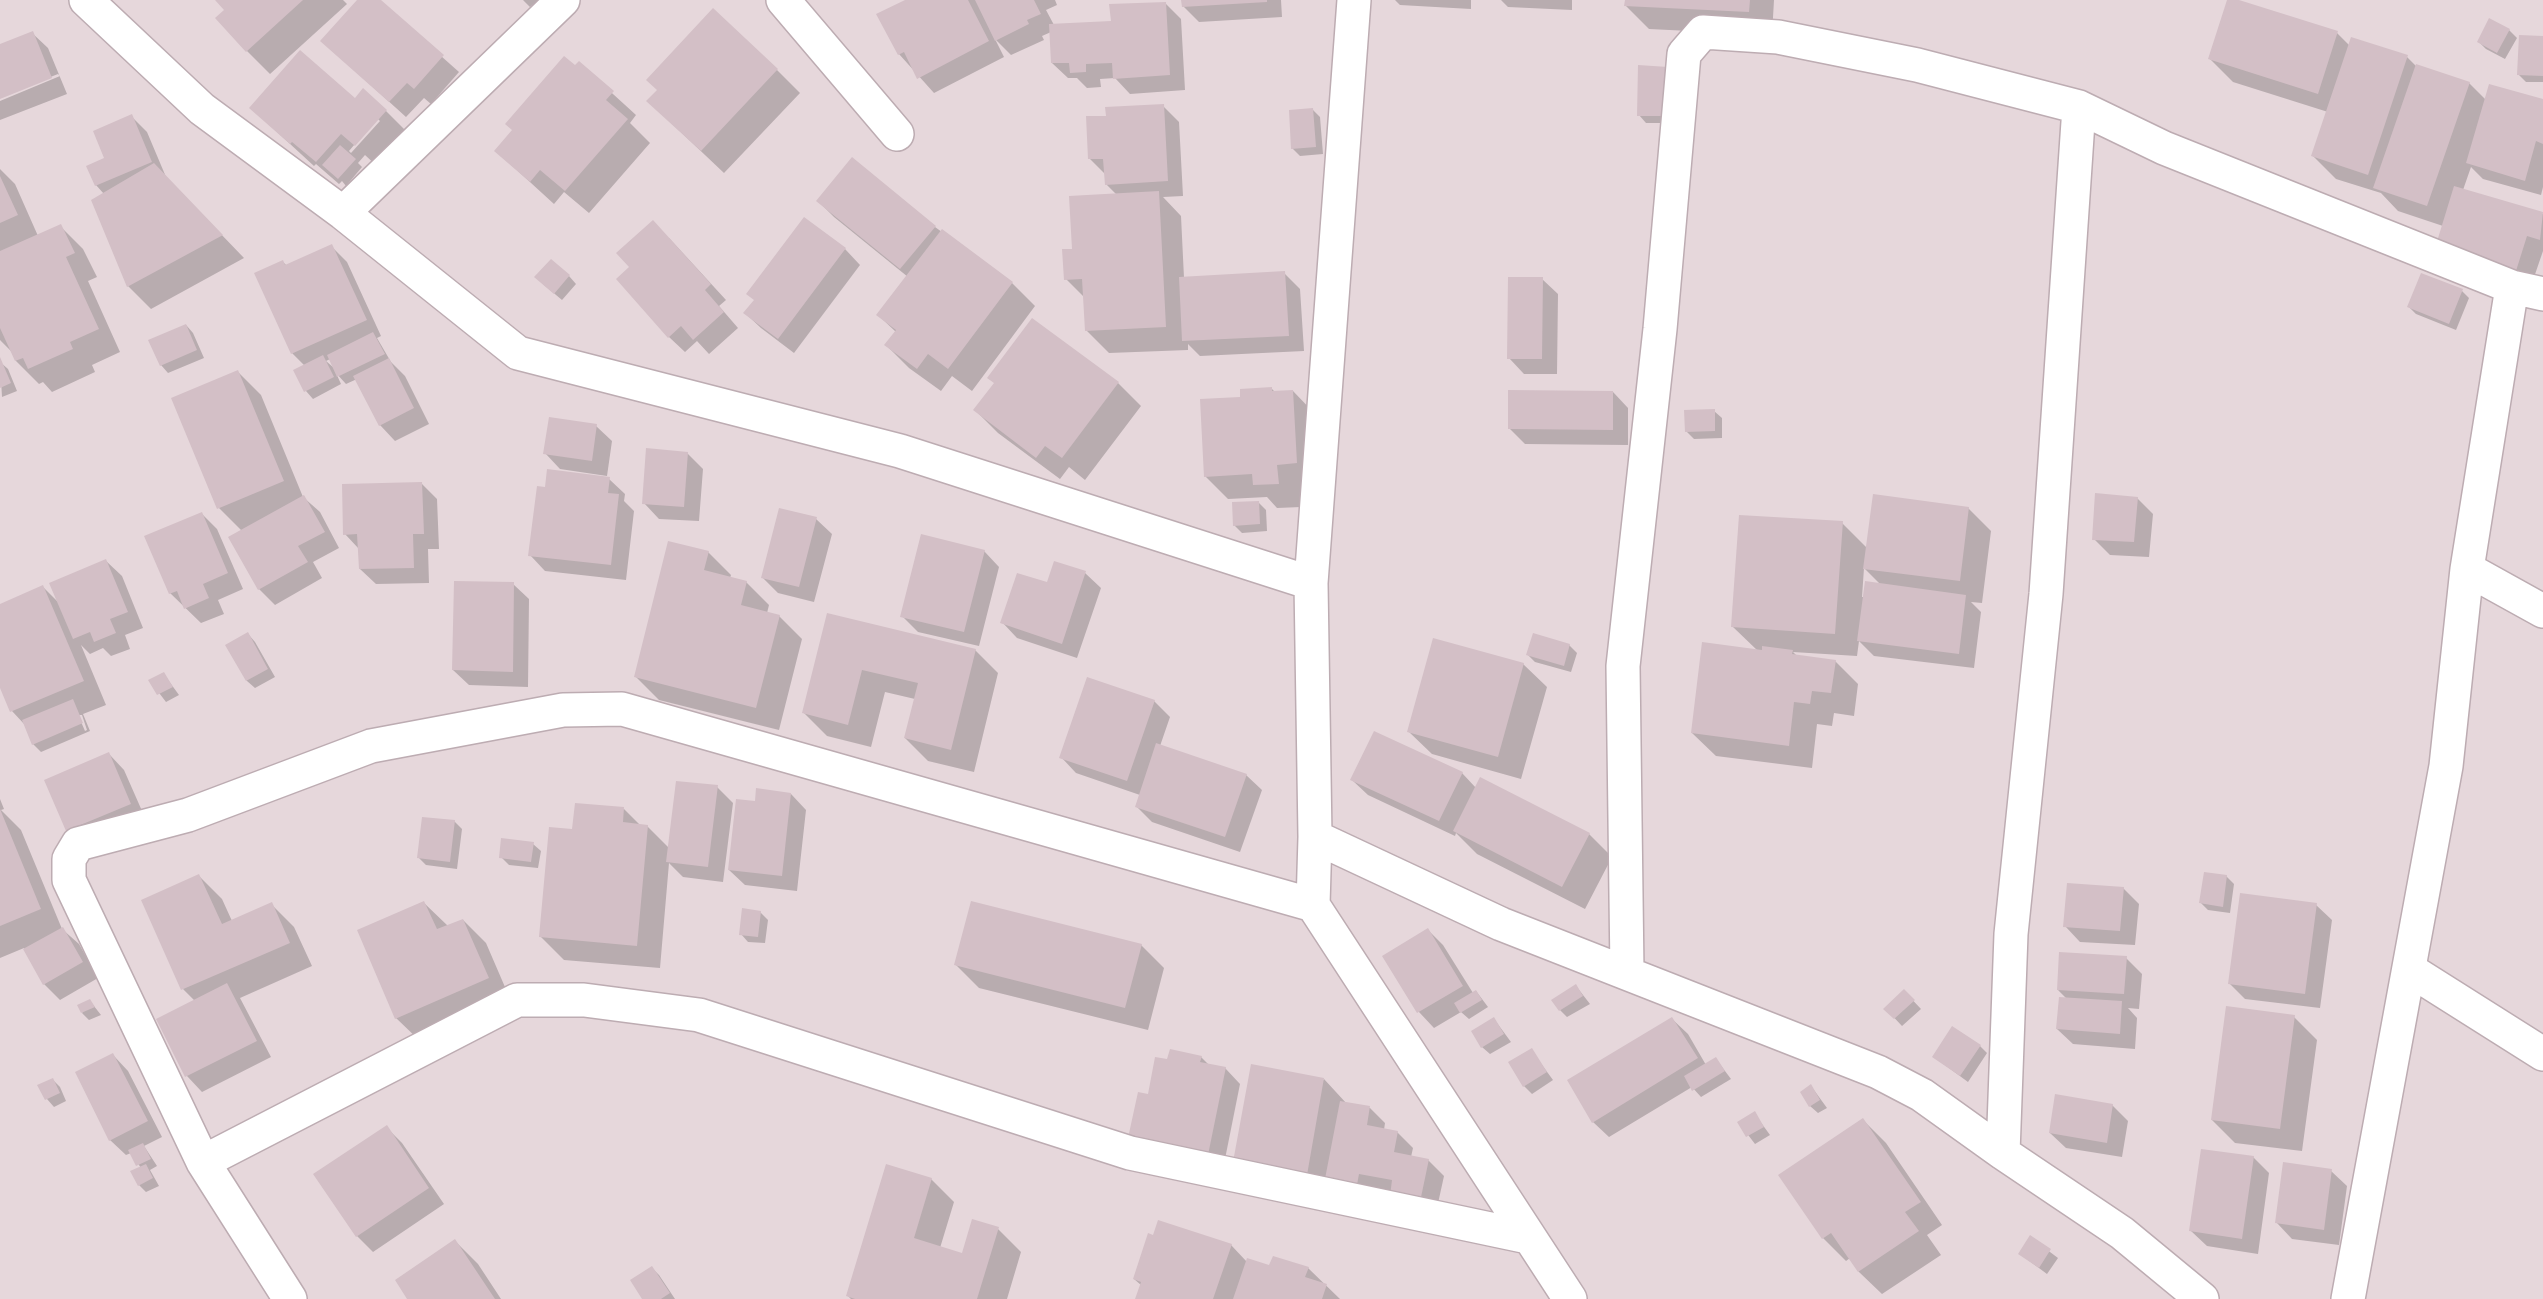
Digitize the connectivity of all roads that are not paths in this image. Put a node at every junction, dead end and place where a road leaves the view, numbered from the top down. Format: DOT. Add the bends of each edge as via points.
graph roads {
  1 [pos="87,0"];
  2 [pos="563,0"];
  3 [pos="783,0"];
  4 [pos="1354,0"];
  5 [pos="2079,107"];
  6 [pos="897,134"];
  7 [pos="343,213"];
  8 [pos="2512,287"];
  9 [pos="2543,294"];
  10 [pos="2468,570"];
  11 [pos="1311,583"];
  12 [pos="2543,611"];
  13 [pos="1315,837"];
  14 [pos="1312,905"];
  15 [pos="2410,970"];
  16 [pos="1627,972"];
  17 [pos="2543,1054"];
  18 [pos="2003,1153"];
  19 [pos="203,1162"];
  20 [pos="1528,1237"];
  21 [pos="290,1299"];
  22 [pos="1570,1299"];
  23 [pos="2202,1299"];
  24 [pos="2348,1299"];
  1 -- 7 [label="street" via="202,109"];
  2 -- 7 [label="street"];
  3 -- 6 [label="street"];
  4 -- 11 [label="street"];
  5 -- 8 [label="street" via="2164,148"];
  5 -- 16 [label="street" via="1917,65 1778,38 1703,32 1684,54 1660,329 1623,666"];
  5 -- 18 [label="street" via="2046,594 2011,934"];
  7 -- 11 [label="street" via="518,353 900,451"];
  8 -- 9 [label="street"];
  8 -- 10 [label="street"];
  10 -- 12 [label="street"];
  10 -- 15 [label="street" via="2446,766"];
  11 -- 13 [label="street"];
  13 -- 14 [label="street"];
  13 -- 16 [label="street" via="1501,924"];
  14 -- 19 [label="street" via="622,709 563,710 371,746 188,815 78,844 69,859 69,880"];
  14 -- 20 [label="street"];
  15 -- 17 [label="street"];
  15 -- 24 [label="street"];
  16 -- 18 [label="street" via="1878,1072 1922,1095"];
  18 -- 23 [label="street" via="2122,1233"];
  19 -- 20 [label="street" via="517,999 584,999 699,1015 1130,1153"];
  19 -- 21 [label="street"];
  20 -- 22 [label="street"];
}
